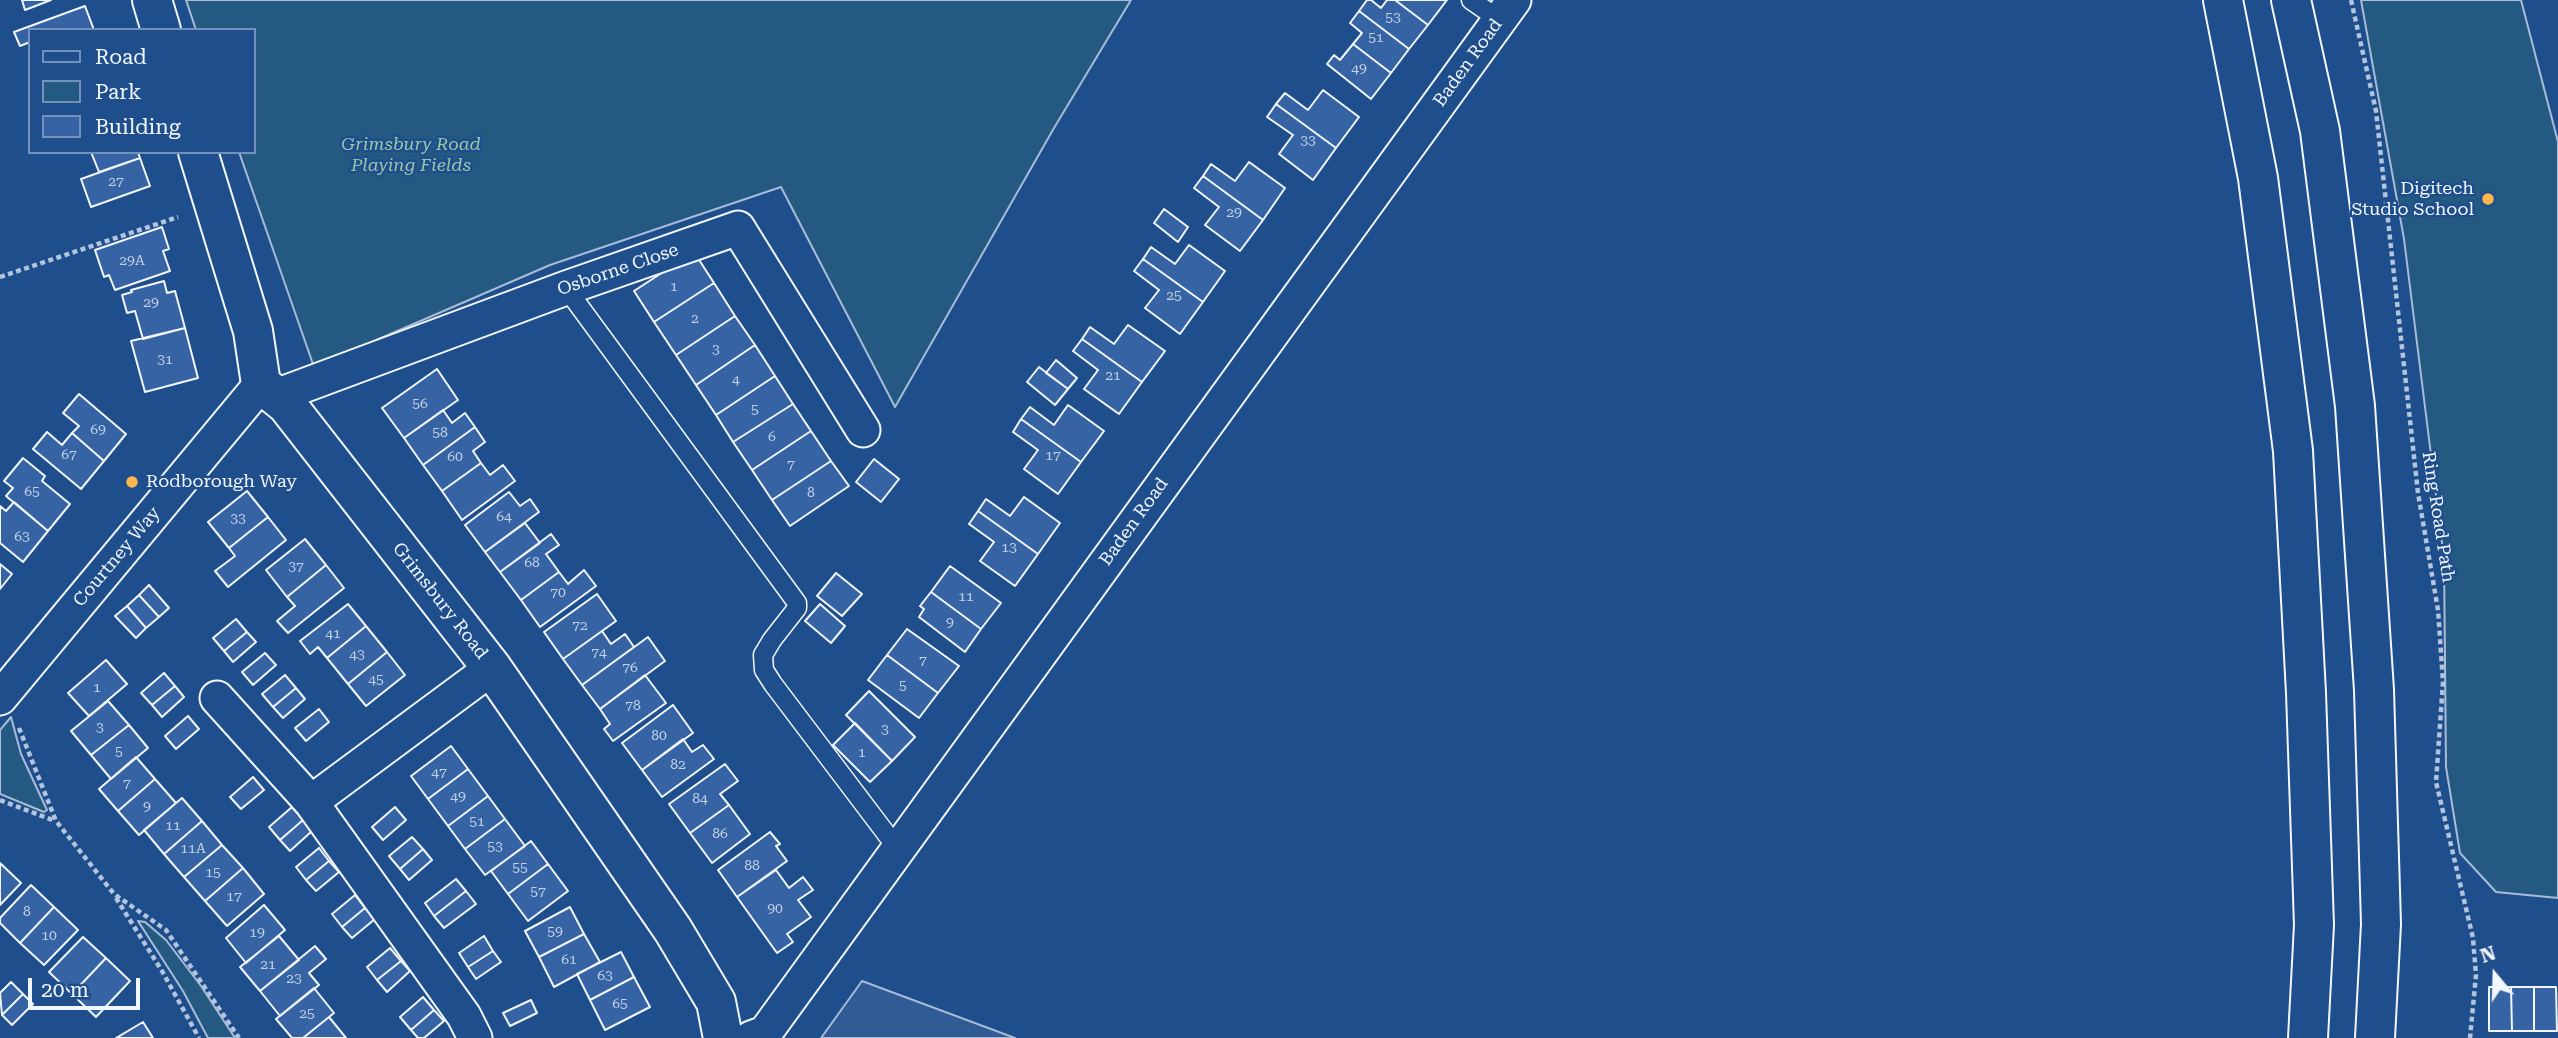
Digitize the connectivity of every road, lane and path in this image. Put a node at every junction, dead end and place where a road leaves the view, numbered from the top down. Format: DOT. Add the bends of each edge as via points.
graph roads {
  1 [pos="152,0"];
  2 [pos="1471,0"];
  3 [pos="2223,0"];
  4 [pos="2291,0"];
  5 [pos="2351,0"];
  6 [pos="1507,10"];
  7 [pos="160,28"];
  8 [pos="199,154"];
  9 [pos="214,205"];
  10 [pos="0,277"];
  11 [pos="566,288"];
  12 [pos="268,390"];
  13 [pos="863,430"];
  14 [pos="492,668"];
  15 [pos="2,695"];
  16 [pos="218,698"];
  17 [pos="0,800"];
  18 [pos="311,802"];
  19 [pos="56,821"];
  20 [pos="897,848"];
  21 [pos="114,894"];
  22 [pos="199,1038"];
  23 [pos="239,1038"];
  24 [pos="475,1038"];
  25 [pos="723,1038"];
  26 [pos="751,1038"];
  27 [pos="2308,1038"];
  28 [pos="2375,1038"];
  29 [pos="2470,1038"];
  1 -- 7 [label="main road"];
  2 -- 6 [label="lane"];
  3 -- 27 [label="main road" via="2258,178 2293,451 2314,911"];
  4 -- 28 [label="main road" via="2320,131 2355,406 2375,704 2381,924"];
  5 -- 29 [label="path, Ring Road Path" via="2376,111 2418,493 2438,610 2443,682 2436,782 2473,938 2476,975"];
  6 -- 20 [label="street, Baden Road"];
  8 -- 9 [label="main road"];
  9 -- 10 [label="path"];
  9 -- 12 [label="main road"];
  11 -- 12 [label="street, Osborne Close"];
  11 -- 13 [label="street, Osborne Close" via="738,228"];
  11 -- 20 [label="lane" via="797,603 764,655 764,670"];
  12 -- 14 [label="main road, Grimsbury Road" via="295,415"];
  12 -- 15 [label="street, Courtney Way"];
  14 -- 18 [label="street"];
  14 -- 25 [label="main road, Grimsbury Road" via="673,930 716,1002"];
  15 -- 19 [label="path"];
  16 -- 18 [label="street"];
  17 -- 19 [label="path"];
  18 -- 24 [label="street" via="464,1016"];
  19 -- 21 [label="path"];
  20 -- 26 [label="street, Baden Road" via="765,1033"];
  21 -- 22 [label="path"];
  21 -- 23 [label="path" via="166,930"];
}
